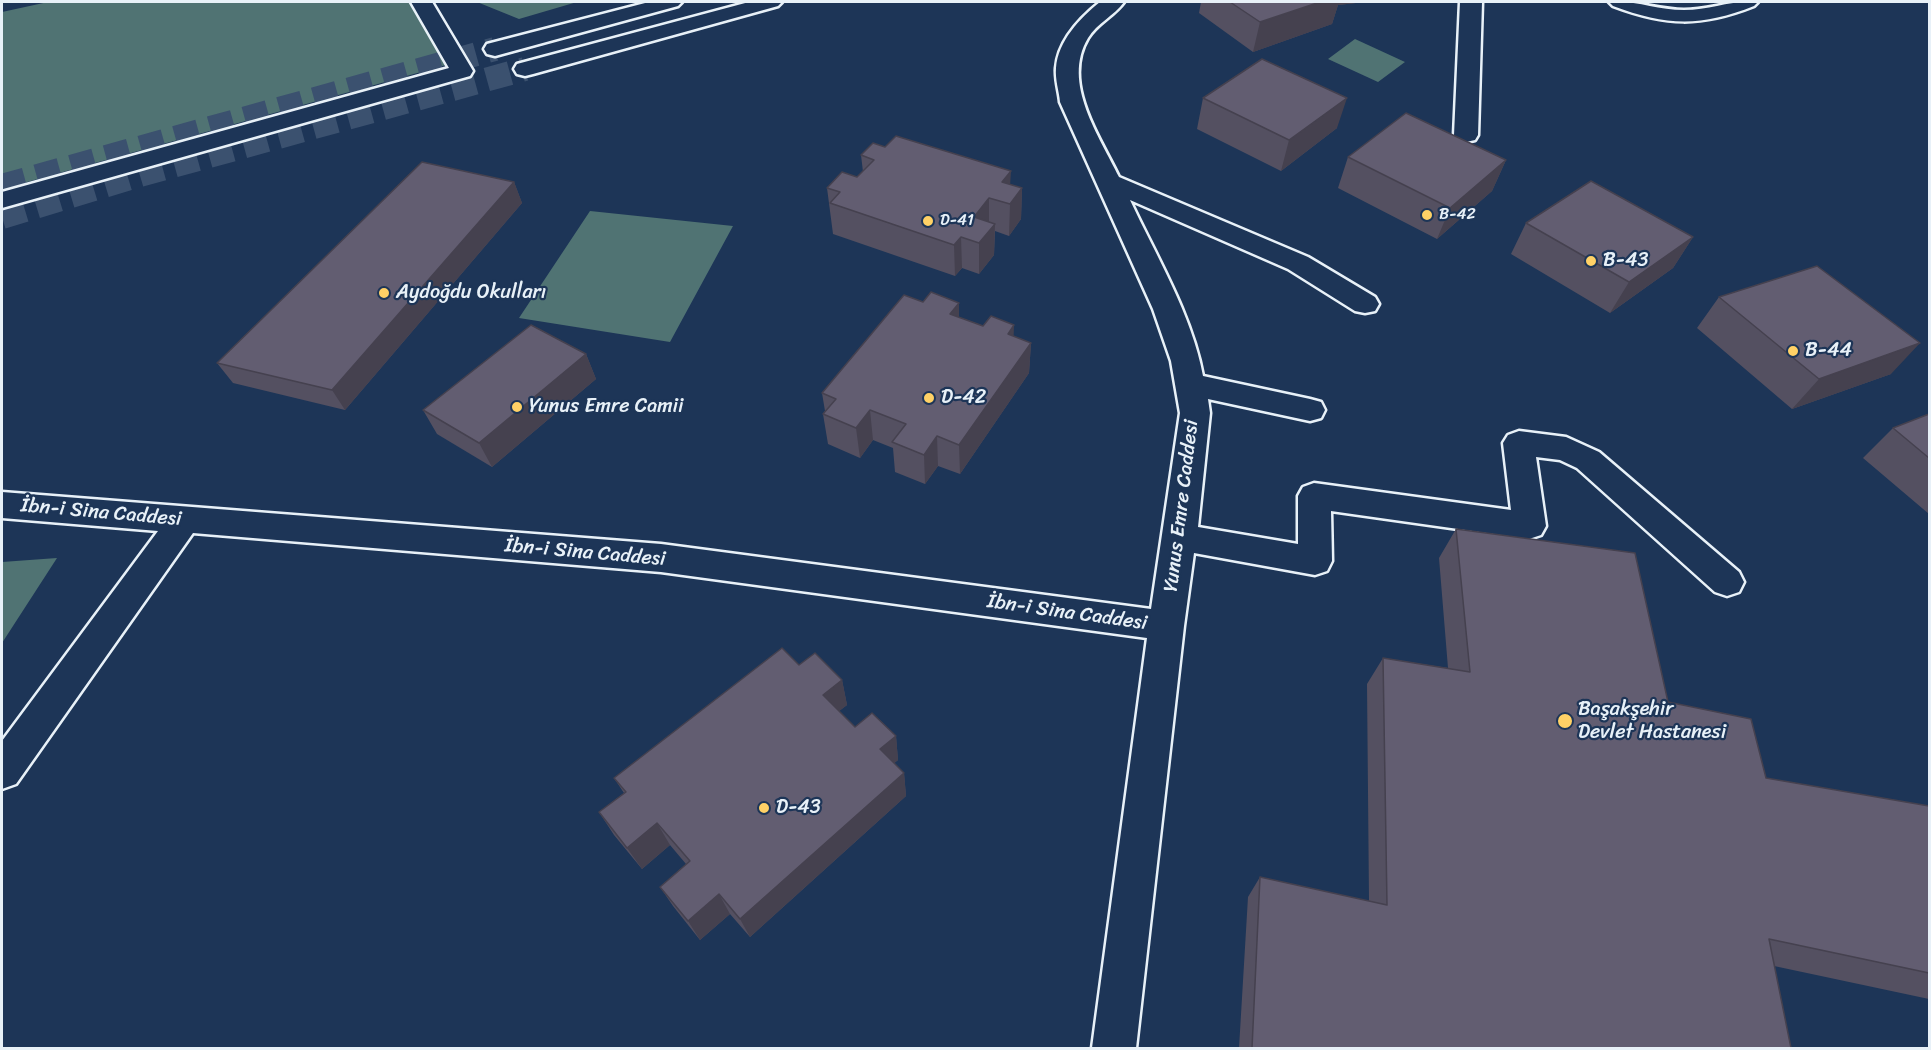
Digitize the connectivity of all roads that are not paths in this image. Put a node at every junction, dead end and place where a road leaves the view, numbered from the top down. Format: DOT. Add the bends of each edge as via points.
graph roads {
  1 [pos="422,2"];
  2 [pos="671,2"];
  3 [pos="771,2"];
  4 [pos="1113,2"];
  5 [pos="1471,2"];
  6 [pos="1620,2"];
  7 [pos="1747,2"];
  8 [pos="495,49"];
  9 [pos="525,69"];
  10 [pos="1466,135"];
  11 [pos="1109,182"];
  12 [pos="2,200"];
  13 [pos="1365,304"];
  14 [pos="1190,384"];
  15 [pos="1310,410"];
  16 [pos="2,505"];
  17 [pos="184,521"];
  18 [pos="1180,537"];
  19 [pos="1727,582"];
  20 [pos="1166,626"];
  21 [pos="2,771"];
  22 [pos="1114,1048"];
  1 -- 12 [label="street" via="462,71"];
  2 -- 8 [label="street"];
  3 -- 9 [label="street"];
  4 -- 11 [label="street, Yunus Emre Caddesi" via="1096,14 1077,39 1067,68 1072,102"];
  5 -- 10 [label="street"];
  6 -- 7 [label="street" via="1667,17 1695,18"];
  11 -- 13 [label="street" via="1298,262"];
  11 -- 14 [label="street, Yunus Emre Caddesi" via="1167,309"];
  14 -- 15 [label="street"];
  14 -- 18 [label="street, Yunus Emre Caddesi" via="1195,413"];
  16 -- 17 [label="street, İbn-i Sina Caddesi"];
  17 -- 20 [label="street, İbn-i Sina Caddesi" via="661,558"];
  17 -- 21 [label="street"];
  18 -- 19 [label="street" via="1315,561 1314,496 1529,526 1519,443 1566,449 1588,460"];
  18 -- 20 [label="street, Yunus Emre Caddesi"];
  20 -- 22 [label="street, Yunus Emre Caddesi"];
}
